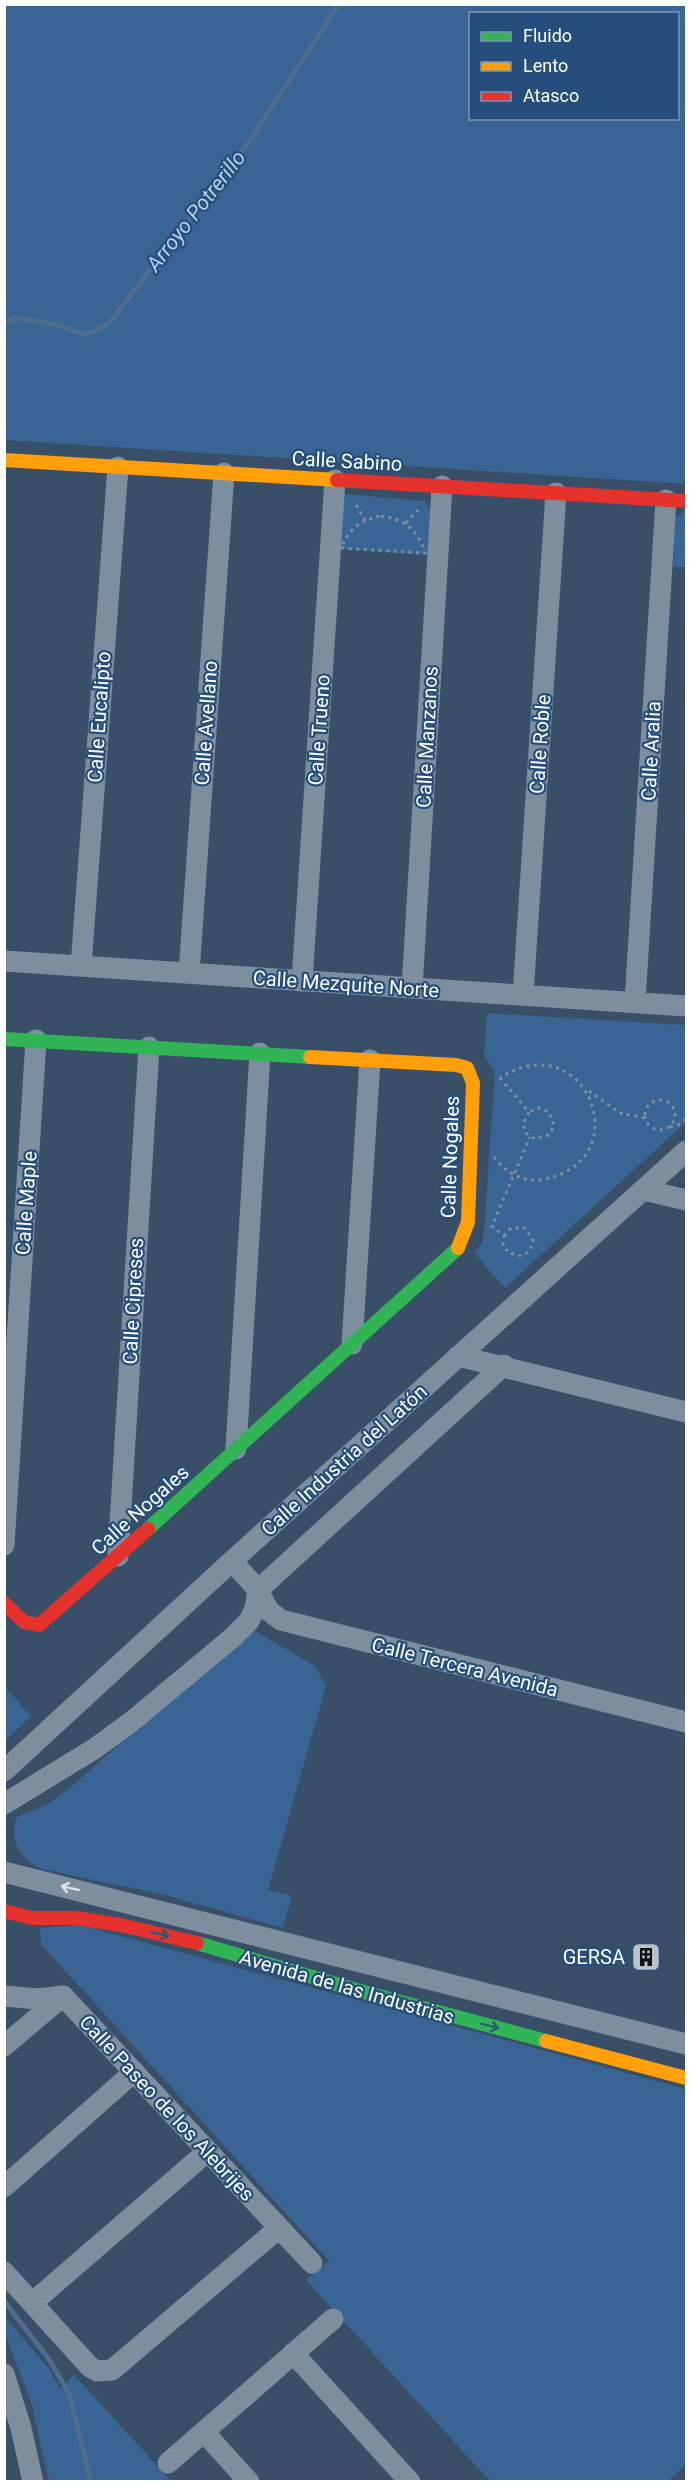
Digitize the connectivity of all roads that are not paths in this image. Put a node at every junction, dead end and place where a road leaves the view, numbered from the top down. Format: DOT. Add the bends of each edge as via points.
graph roads {
  1 [pos="4,460"];
  2 [pos="118,467"];
  3 [pos="224,473"];
  4 [pos="335,480"];
  5 [pos="442,486"];
  6 [pos="556,493"];
  7 [pos="676,501"];
  8 [pos="4,962"];
  9 [pos="81,966"];
  10 [pos="189,973"];
  11 [pos="302,981"];
  12 [pos="412,988"];
  13 [pos="523,995"];
  14 [pos="636,1002"];
  15 [pos="687,1006"];
  16 [pos="4,1039"];
  17 [pos="36,1040"];
  18 [pos="149,1047"];
  19 [pos="260,1053"];
  20 [pos="370,1060"];
  21 [pos="687,1151"];
  22 [pos="644,1190"];
  23 [pos="687,1200"];
  24 [pos="352,1344"];
  25 [pos="458,1356"];
  26 [pos="504,1365"];
  27 [pos="687,1412"];
  28 [pos="236,1449"];
  29 [pos="4,1545"];
  30 [pos="118,1556"];
  31 [pos="232,1561"];
  32 [pos="258,1590"];
  33 [pos="4,1603"];
  34 [pos="687,1722"];
  35 [pos="4,1771"];
  36 [pos="4,1804"];
  37 [pos="8,1870"];
  38 [pos="127,1902"];
  39 [pos="4,1911"];
  40 [pos="121,1925"];
  41 [pos="4,1996"];
  42 [pos="63,1996"];
  43 [pos="606,2025"];
  44 [pos="687,2044"];
  45 [pos="4,2046"];
  46 [pos="600,2056"];
  47 [pos="134,2072"];
  48 [pos="687,2078"];
  49 [pos="208,2151"];
  50 [pos="4,2187"];
  51 [pos="279,2228"];
  52 [pos="312,2263"];
  53 [pos="4,2272"];
  54 [pos="32,2303"];
  55 [pos="333,2319"];
  56 [pos="293,2354"];
  57 [pos="5,2381"];
  58 [pos="204,2432"];
  59 [pos="168,2463"];
  60 [pos="33,2481"];
  61 [pos="249,2481"];
  62 [pos="410,2481"];
  1 -- 2 [label="street, Calle Sabino"];
  2 -- 3 [label="street, Calle Sabino"];
  2 -- 9 [label="street, Calle Eucalipto"];
  3 -- 4 [label="street, Calle Sabino"];
  3 -- 10 [label="street, Calle Avellano"];
  4 -- 5 [label="street, Calle Sabino"];
  4 -- 11 [label="street, Calle Trueno"];
  5 -- 6 [label="street, Calle Sabino"];
  5 -- 12 [label="street, Calle Manzanos"];
  6 -- 7 [label="street, Calle Sabino"];
  6 -- 13 [label="street, Calle Roble"];
  7 -- 14 [label="street, Calle Aralia"];
  8 -- 9 [label="street, Calle Mezquite Norte"];
  9 -- 10 [label="street, Calle Mezquite Norte"];
  10 -- 11 [label="street, Calle Mezquite Norte"];
  11 -- 12 [label="street, Calle Mezquite Norte"];
  12 -- 13 [label="street, Calle Mezquite Norte"];
  13 -- 14 [label="street, Calle Mezquite Norte"];
  14 -- 15 [label="street, Calle Mezquite Norte"];
  16 -- 17 [label="street, Calle Nogales"];
  17 -- 18 [label="street, Calle Nogales"];
  17 -- 29 [label="street, Calle Maple"];
  18 -- 19 [label="street, Calle Nogales"];
  18 -- 30 [label="street, Calle Cipreses"];
  19 -- 20 [label="street, Calle Nogales"];
  19 -- 28 [label="street"];
  20 -- 24 [label="street"];
  20 -- 24 [label="street, Calle Nogales" via="467,1068 473,1083 468,1222 462,1242"];
  21 -- 22 [label="street, Calle Industria del Latón"];
  22 -- 23 [label="street"];
  22 -- 25 [label="street, Calle Industria del Latón"];
  24 -- 28 [label="street, Calle Nogales"];
  25 -- 26 [label="street"];
  25 -- 31 [label="street, Calle Industria del Latón"];
  26 -- 27 [label="street"];
  26 -- 32 [label="street, Calle Industria del Latón"];
  28 -- 30 [label="street, Calle Nogales"];
  30 -- 33 [label="street, Calle Nogales" via="39,1625 24,1622"];
  31 -- 32 [label="street, Calle Tercera Avenida"];
  31 -- 35 [label="street, Calle Industria del Latón"];
  32 -- 34 [label="street, Calle Tercera Avenida" via="269,1611 281,1620"];
  32 -- 36 [label="street" via="249,1621 171,1689 94,1749"];
  38 -- 37 [label="street, Avenida de las Industrias, one-way"];
  38 -- 40 [label="street"];
  38 -- 43 [label="street, Avenida de las Industrias"];
  39 -- 40 [label="street, Avenida de las Industrias" via="32,1918 76,1918"];
  40 -- 46 [label="street, Avenida de las Industrias, one-way"];
  41 -- 42 [label="street"];
  42 -- 45 [label="street"];
  42 -- 47 [label="street, Calle Paseo de los Alebrijes"];
  43 -- 44 [label="street, Avenida de las Industrias"];
  43 -- 46 [label="street"];
  46 -- 48 [label="street, Avenida de las Industrias"];
  47 -- 49 [label="street, Calle Paseo de los Alebrijes"];
  47 -- 50 [label="street"];
  49 -- 51 [label="street, Calle Paseo de los Alebrijes"];
  49 -- 54 [label="street"];
  51 -- 52 [label="street, Calle Paseo de los Alebrijes"];
  51 -- 54 [label="street" via="112,2370 97,2371 90,2367"];
  53 -- 54 [label="street"];
  55 -- 56 [label="street"];
  56 -- 58 [label="street"];
  56 -- 62 [label="street"];
  57 -- 60 [label="street"];
  58 -- 59 [label="street"];
  58 -- 61 [label="street"];
}
